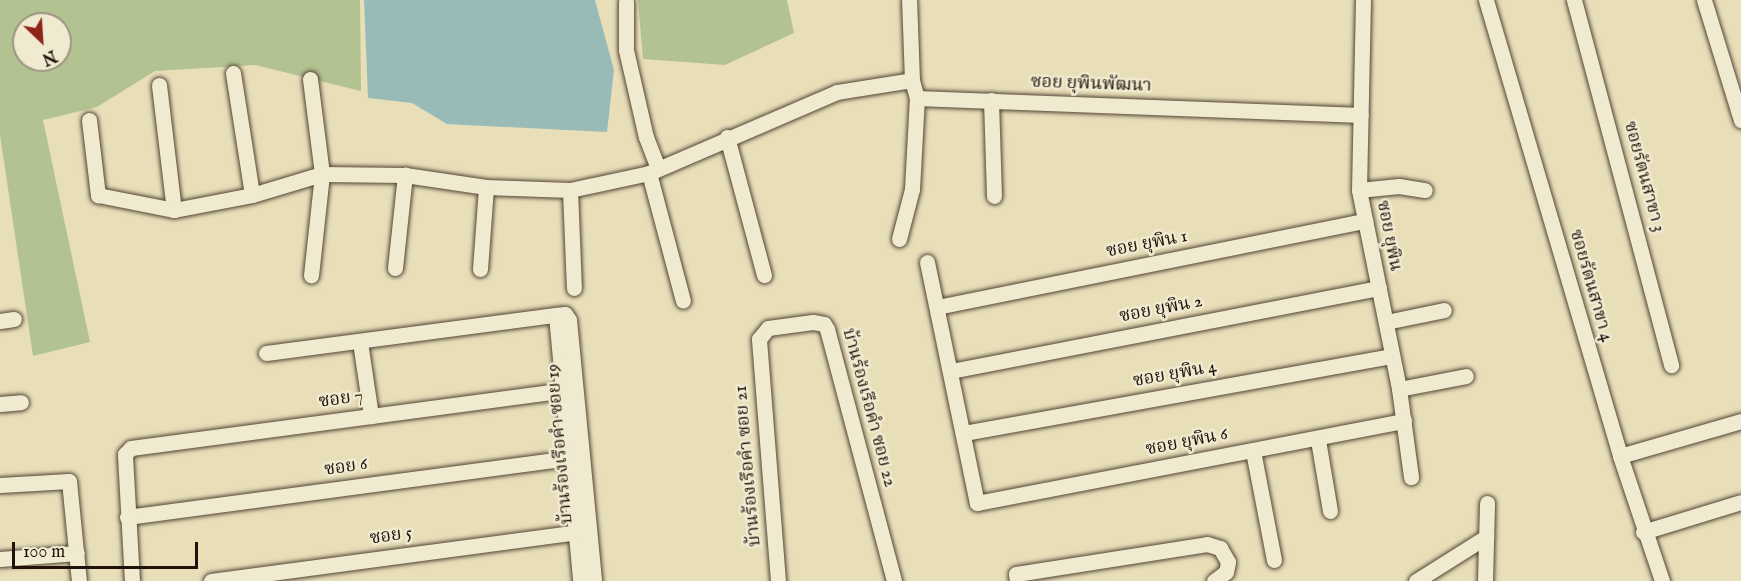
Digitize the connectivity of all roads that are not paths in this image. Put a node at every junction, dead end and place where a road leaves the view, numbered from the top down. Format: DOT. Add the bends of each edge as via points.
graph roads {
  1 [pos="909,0"];
  2 [pos="1363,0"];
  3 [pos="1486,0"];
  4 [pos="1574,0"];
  5 [pos="1704,0"];
  6 [pos="626,2"];
  7 [pos="233,73"];
  8 [pos="310,79"];
  9 [pos="912,80"];
  10 [pos="159,85"];
  11 [pos="917,98"];
  12 [pos="991,100"];
  13 [pos="1361,115"];
  14 [pos="89,120"];
  15 [pos="1741,120"];
  16 [pos="727,137"];
  17 [pos="653,171"];
  18 [pos="322,174"];
  19 [pos="405,175"];
  20 [pos="486,187"];
  21 [pos="570,190"];
  22 [pos="1359,190"];
  23 [pos="1425,190"];
  24 [pos="252,195"];
  25 [pos="994,195"];
  26 [pos="174,210"];
  27 [pos="1365,221"];
  28 [pos="899,238"];
  29 [pos="927,262"];
  30 [pos="395,268"];
  31 [pos="480,269"];
  32 [pos="311,275"];
  33 [pos="764,275"];
  34 [pos="574,288"];
  35 [pos="1379,288"];
  36 [pos="683,301"];
  37 [pos="937,307"];
  38 [pos="1444,310"];
  39 [pos="556,315"];
  40 [pos="1386,322"];
  41 [pos="360,342"];
  42 [pos="759,348"];
  43 [pos="266,353"];
  44 [pos="1392,356"];
  45 [pos="1671,365"];
  46 [pos="951,370"];
  47 [pos="1466,376"];
  48 [pos="1399,389"];
  49 [pos="564,390"];
  50 [pos="21,402"];
  51 [pos="0,404"];
  52 [pos="370,416"];
  53 [pos="1404,421"];
  54 [pos="1741,421"];
  55 [pos="964,433"];
  56 [pos="1318,440"];
  57 [pos="1253,451"];
  58 [pos="1620,456"];
  59 [pos="570,458"];
  60 [pos="1411,477"];
  61 [pos="0,485"];
  62 [pos="1741,502"];
  63 [pos="1487,503"];
  64 [pos="1330,511"];
  65 [pos="127,517"];
  66 [pos="576,532"];
  67 [pos="1643,532"];
  68 [pos="1486,537"];
  69 [pos="77,553"];
  70 [pos="0,559"];
  71 [pos="1274,560"];
  72 [pos="1016,577"];
  73 [pos="80,581"];
  74 [pos="132,581"];
  75 [pos="211,581"];
  76 [pos="580,581"];
  77 [pos="594,581"];
  78 [pos="778,581"];
  79 [pos="894,581"];
  80 [pos="1214,581"];
  81 [pos="1416,581"];
  82 [pos="1485,581"];
  83 [pos="1662,581"];
  1 -- 9 [label="street"];
  2 -- 13 [label="street, ซอย ยุพิน"];
  3 -- 58 [label="street, ซอยรัตนสาขา 4"];
  4 -- 45 [label="street, ซอยรัตนสาขา 3"];
  5 -- 15 [label="street"];
  6 -- 17 [label="street" via="626,50"];
  7 -- 24 [label="street"];
  8 -- 18 [label="street"];
  9 -- 11 [label="street"];
  9 -- 16 [label="street" via="837,93"];
  10 -- 26 [label="street"];
  11 -- 12 [label="street, ซอย ยุพินพัฒนา"];
  11 -- 28 [label="street" via="912,189"];
  12 -- 13 [label="street, ซอย ยุพินพัฒนา"];
  12 -- 25 [label="street"];
  13 -- 22 [label="street, ซอย ยุพิน"];
  14 -- 26 [label="street" via="98,195"];
  16 -- 17 [label="street"];
  16 -- 33 [label="street"];
  17 -- 21 [label="street"];
  17 -- 36 [label="street"];
  18 -- 19 [label="street"];
  18 -- 24 [label="street"];
  18 -- 32 [label="street"];
  19 -- 20 [label="street"];
  19 -- 30 [label="street"];
  20 -- 21 [label="street"];
  20 -- 31 [label="street"];
  21 -- 34 [label="street"];
  22 -- 23 [label="street" via="1399,186"];
  22 -- 27 [label="street, ซอย ยุพิน"];
  24 -- 26 [label="street"];
  27 -- 35 [label="street, ซอย ยุพิน"];
  27 -- 37 [label="street, ซอย ยุพิน 1"];
  29 -- 37 [label="street"];
  35 -- 40 [label="street, ซอย ยุพิน"];
  35 -- 46 [label="street, ซอย ยุพิน 2"];
  37 -- 46 [label="street"];
  38 -- 40 [label="street"];
  39 -- 41 [label="street"];
  39 -- 49 [label="street"];
  39 -- 77 [label="street, บ้านร้องเรือคำ ซอย 19" via="565,314 569,320"];
  40 -- 44 [label="street, ซอย ยุพิน"];
  41 -- 43 [label="street"];
  41 -- 52 [label="street"];
  42 -- 78 [label="street, บ้านร้องเรือคำ ซอย 21"];
  42 -- 79 [label="street, บ้านร้องเรือคำ ซอย 22" via="759,339 768,328 824,324"];
  44 -- 48 [label="street, ซอย ยุพิน"];
  44 -- 55 [label="street, ซอย ยุพิน 4"];
  46 -- 55 [label="street"];
  47 -- 48 [label="street"];
  48 -- 53 [label="street, ซอย ยุพิน"];
  49 -- 52 [label="street, ซอย 7"];
  49 -- 59 [label="street"];
  50 -- 51 [label="street"];
  52 -- 65 [label="street, ซอย 7" via="138,447 126,454"];
  53 -- 56 [label="street, ซอย ยุพิน 6"];
  53 -- 60 [label="street, ซอย ยุพิน"];
  54 -- 58 [label="street"];
  55 -- 57 [label="street, ซอย ยุพิน 6" via="977,503"];
  56 -- 57 [label="street, ซอย ยุพิน 6"];
  56 -- 64 [label="street"];
  57 -- 71 [label="street"];
  58 -- 67 [label="street, ซอยรัตนสาขา 4"];
  59 -- 65 [label="street, ซอย 6"];
  59 -- 66 [label="street"];
  61 -- 69 [label="street" via="69,481"];
  62 -- 67 [label="street"];
  63 -- 68 [label="street"];
  65 -- 74 [label="street"];
  66 -- 75 [label="street, ซอย 5"];
  66 -- 76 [label="street"];
  67 -- 83 [label="street, ซอยรัตนสาขา 4"];
  68 -- 81 [label="street"];
  68 -- 82 [label="street"];
  69 -- 70 [label="street"];
  69 -- 73 [label="street"];
  72 -- 80 [label="street" via="1207,544 1220,548 1228,562 1226,572"];
}
